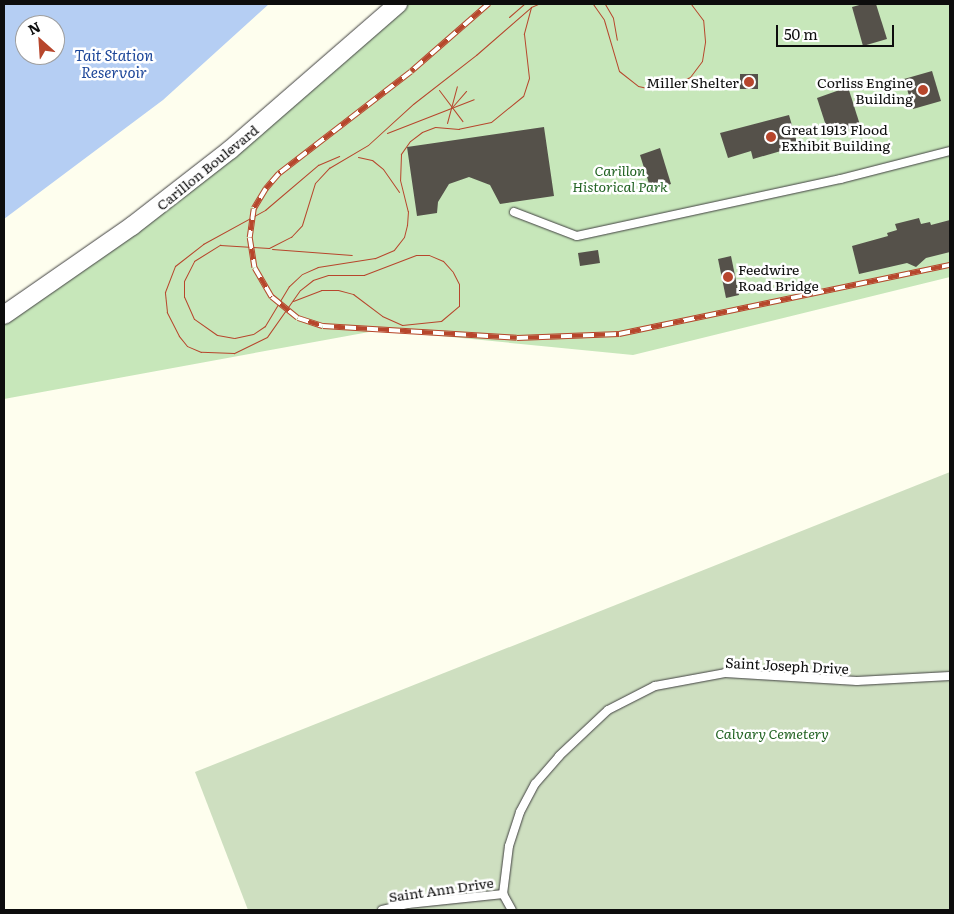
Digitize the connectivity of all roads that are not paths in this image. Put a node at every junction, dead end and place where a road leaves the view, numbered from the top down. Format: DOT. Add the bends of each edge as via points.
graph roads {
  1 [pos="398,4"];
  2 [pos="950,151"];
  3 [pos="514,212"];
  4 [pos="4,315"];
  5 [pos="950,676"];
  6 [pos="503,894"];
  7 [pos="382,910"];
  8 [pos="512,910"];
  1 -- 4 [label="street, Carillon Boulevard" via="230,150 124,231"];
  2 -- 3 [label="lane" via="841,179 577,236"];
  5 -- 6 [label="lane, Saint Joseph Drive" via="857,681 725,673 656,686 608,710 559,756 535,784 520,812 509,846"];
  6 -- 7 [label="lane, Saint Ann Drive" via="408,904"];
  6 -- 8 [label="lane"];
}
